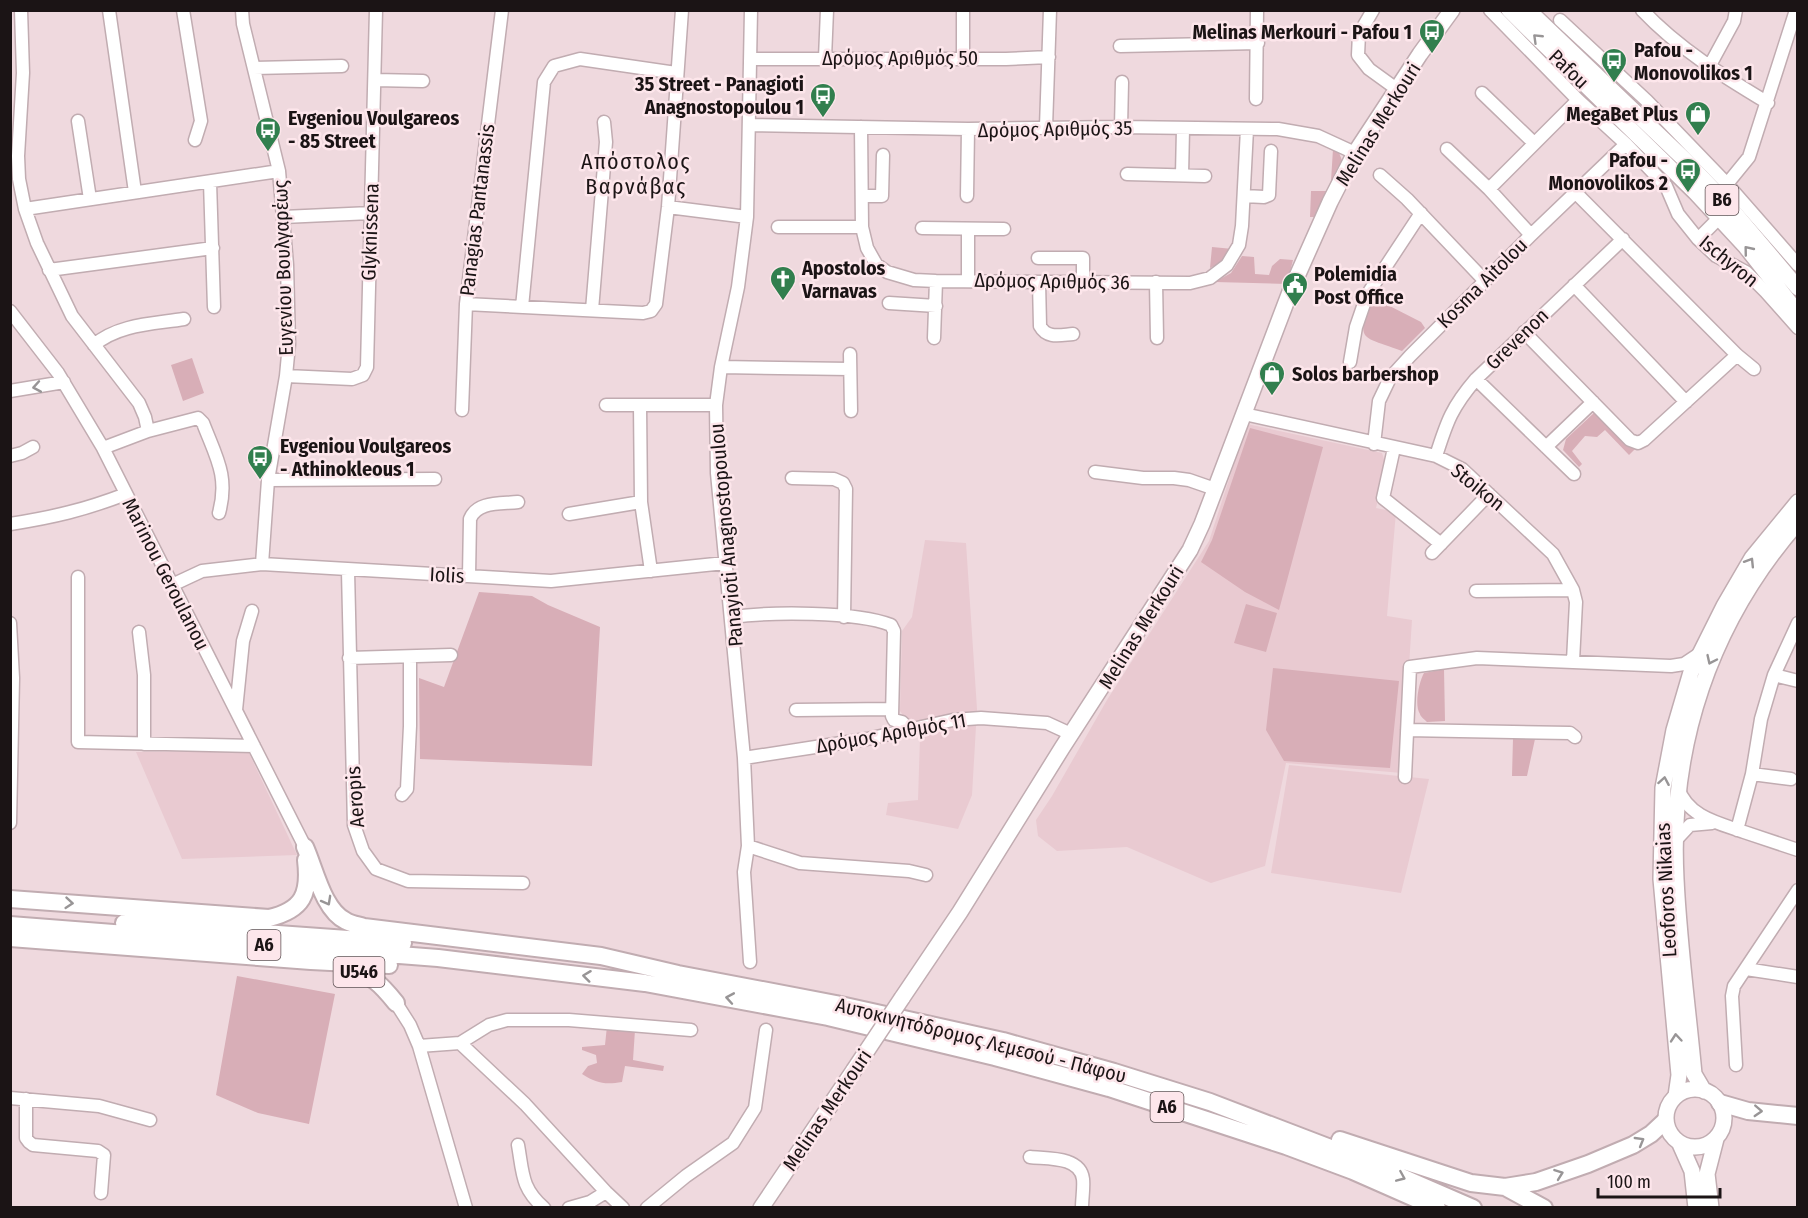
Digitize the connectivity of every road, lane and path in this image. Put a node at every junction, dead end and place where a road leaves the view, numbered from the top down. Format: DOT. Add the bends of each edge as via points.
graph roads {
  1 [pos="21,10"];
  2 [pos="109,10"];
  3 [pos="183,10"];
  4 [pos="242,10"];
  5 [pos="376,10"];
  6 [pos="502,10"];
  7 [pos="682,10"];
  8 [pos="752,10"];
  9 [pos="827,10"];
  10 [pos="1050,10"];
  11 [pos="1257,10"];
  12 [pos="1372,10"];
  13 [pos="1452,10"];
  14 [pos="1490,10"];
  15 [pos="1509,10"];
  16 [pos="1642,10"];
  17 [pos="1736,10"];
  18 [pos="1796,10"];
  19 [pos="963,11"];
  20 [pos="1530,12"];
  21 [pos="1559,15"];
  22 [pos="1258,43"];
  23 [pos="1120,46"];
  24 [pos="1049,57"];
  25 [pos="825,58"];
  26 [pos="963,58"];
  27 [pos="752,59"];
  28 [pos="342,66"];
  29 [pos="1708,67"];
  30 [pos="254,68"];
  31 [pos="676,73"];
  32 [pos="375,80"];
  33 [pos="423,81"];
  34 [pos="1122,82"];
  35 [pos="1398,90"];
  36 [pos="1482,93"];
  37 [pos="1256,99"];
  38 [pos="1578,100"];
  39 [pos="1768,103"];
  40 [pos="78,121"];
  41 [pos="604,122"];
  42 [pos="750,125"];
  43 [pos="861,127"];
  44 [pos="1121,127"];
  45 [pos="1046,128"];
  46 [pos="968,129"];
  47 [pos="1183,129"];
  48 [pos="1247,129"];
  49 [pos="195,140"];
  50 [pos="1534,143"];
  51 [pos="1626,144"];
  52 [pos="1447,149"];
  53 [pos="1271,151"];
  54 [pos="1355,153"];
  55 [pos="883,155"];
  56 [pos="279,171"];
  57 [pos="1127,174"];
  58 [pos="1182,175"];
  59 [pos="1380,175"];
  60 [pos="1205,176"];
  61 [pos="210,182"];
  62 [pos="1727,184"];
  63 [pos="1489,189"];
  64 [pos="135,192"];
  65 [pos="1576,193"];
  66 [pos="862,195"];
  67 [pos="967,196"];
  68 [pos="1244,196"];
  69 [pos="90,199"];
  70 [pos="668,207"];
  71 [pos="25,209"];
  72 [pos="371,213"];
  73 [pos="1421,213"];
  74 [pos="283,217"];
  75 [pos="747,217"];
  76 [pos="1719,218"];
  77 [pos="862,226"];
  78 [pos="778,227"];
  79 [pos="922,228"];
  80 [pos="968,229"];
  81 [pos="1004,229"];
  82 [pos="1531,235"];
  83 [pos="1623,239"];
  84 [pos="1698,239"];
  85 [pos="213,248"];
  86 [pos="1793,251"];
  87 [pos="1038,258"];
  88 [pos="1797,265"];
  89 [pos="49,270"];
  90 [pos="968,280"];
  91 [pos="936,281"];
  92 [pos="1083,281"];
  93 [pos="1485,281"];
  94 [pos="1039,282"];
  95 [pos="1156,282"];
  96 [pos="1574,285"];
  97 [pos="1797,288"];
  98 [pos="889,303"];
  99 [pos="466,304"];
  100 [pos="936,306"];
  101 [pos="522,307"];
  102 [pos="214,308"];
  103 [pos="592,310"];
  104 [pos="10,311"];
  105 [pos="1797,313"];
  106 [pos="184,319"];
  107 [pos="1797,328"];
  108 [pos="1524,332"];
  109 [pos="1073,334"];
  110 [pos="934,338"];
  111 [pos="1157,338"];
  112 [pos="94,345"];
  113 [pos="850,354"];
  114 [pos="1737,355"];
  115 [pos="1350,363"];
  116 [pos="721,367"];
  117 [pos="850,369"];
  118 [pos="1754,369"];
  119 [pos="286,376"];
  120 [pos="1476,379"];
  121 [pos="64,382"];
  122 [pos="10,391"];
  123 [pos="1593,402"];
  124 [pos="1686,402"];
  125 [pos="606,405"];
  126 [pos="640,405"];
  127 [pos="716,405"];
  128 [pos="462,410"];
  129 [pos="851,411"];
  130 [pos="1244,414"];
  131 [pos="148,431"];
  132 [pos="1374,444"];
  133 [pos="33,447"];
  134 [pos="1546,447"];
  135 [pos="103,448"];
  136 [pos="1394,448"];
  137 [pos="10,456"];
  138 [pos="1436,456"];
  139 [pos="1095,472"];
  140 [pos="1574,474"];
  141 [pos="792,477"];
  142 [pos="435,479"];
  143 [pos="268,480"];
  144 [pos="1215,489"];
  145 [pos="126,494"];
  146 [pos="1489,494"];
  147 [pos="518,502"];
  148 [pos="641,502"];
  149 [pos="1797,502"];
  150 [pos="219,513"];
  151 [pos="569,514"];
  152 [pos="1797,522"];
  153 [pos="10,524"];
  154 [pos="725,563"];
  155 [pos="262,564"];
  156 [pos="348,571"];
  157 [pos="651,571"];
  158 [pos="469,576"];
  159 [pos="78,577"];
  160 [pos="172,585"];
  161 [pos="1573,590"];
  162 [pos="1476,591"];
  163 [pos="252,611"];
  164 [pos="732,617"];
  165 [pos="844,617"];
  166 [pos="10,623"];
  167 [pos="1797,623"];
  168 [pos="139,632"];
  169 [pos="1700,654"];
  170 [pos="451,655"];
  171 [pos="349,658"];
  172 [pos="410,658"];
  173 [pos="1573,660"];
  174 [pos="1671,666"];
  175 [pos="1774,675"];
  176 [pos="12,678"];
  177 [pos="1797,681"];
  178 [pos="1688,682"];
  179 [pos="891,709"];
  180 [pos="796,710"];
  181 [pos="236,711"];
  182 [pos="910,730"];
  183 [pos="1407,730"];
  184 [pos="1071,734"];
  185 [pos="1575,737"];
  186 [pos="11,744"];
  187 [pos="144,744"];
  188 [pos="254,746"];
  189 [pos="744,758"];
  190 [pos="1752,774"];
  191 [pos="1405,777"];
  192 [pos="1791,779"];
  193 [pos="1678,787"];
  194 [pos="402,795"];
  195 [pos="1713,822"];
  196 [pos="10,823"];
  197 [pos="1737,830"];
  198 [pos="1676,840"];
  199 [pos="748,846"];
  200 [pos="305,847"];
  201 [pos="1797,850"];
  202 [pos="926,875"];
  203 [pos="523,884"];
  204 [pos="1797,890"];
  205 [pos="10,899"];
  206 [pos="10,915"];
  207 [pos="223,916"];
  208 [pos="10,925"];
  209 [pos="10,938"];
  210 [pos="390,941"];
  211 [pos="311,961"];
  212 [pos="750,962"];
  213 [pos="516,967"];
  214 [pos="1746,969"];
  215 [pos="678,974"];
  216 [pos="1797,976"];
  217 [pos="789,1002"];
  218 [pos="396,1003"];
  219 [pos="692,1030"];
  220 [pos="766,1030"];
  221 [pos="460,1043"];
  222 [pos="419,1046"];
  223 [pos="1736,1065"];
  224 [pos="1704,1091"];
  225 [pos="1676,1096"];
  226 [pos="10,1098"];
  227 [pos="26,1099"];
  228 [pos="1210,1102"];
  229 [pos="1720,1103"];
  230 [pos="1797,1116"];
  231 [pos="150,1120"];
  232 [pos="1211,1121"];
  233 [pos="1665,1121"];
  234 [pos="1716,1139"];
  235 [pos="1680,1144"];
  236 [pos="518,1145"];
  237 [pos="1030,1157"];
  238 [pos="1505,1187"];
  239 [pos="606,1192"];
  240 [pos="101,1193"];
  241 [pos="466,1208"];
  242 [pos="544,1208"];
  243 [pos="568,1208"];
  244 [pos="623,1208"];
  245 [pos="647,1208"];
  246 [pos="761,1208"];
  247 [pos="1082,1208"];
  248 [pos="1414,1208"];
  249 [pos="1437,1208"];
  250 [pos="1473,1208"];
  251 [pos="1544,1208"];
  252 [pos="1696,1208"];
  253 [pos="1711,1208"];
  1 -- 71 [label="street" via="23,73 18,156"];
  2 -- 64 [label="street"];
  3 -- 49 [label="street" via="201,121"];
  4 -- 30 [label="street, Ευγενίου Βουλγαρέως"];
  5 -- 32 [label="street, Glyknissena"];
  6 -- 99 [label="street, Panagias Pantanassis"];
  7 -- 31 [label="street"];
  8 -- 27 [label="street, Panayioti Anagnostopoulou"];
  9 -- 25 [label="street"];
  10 -- 24 [label="street"];
  11 -- 22 [label="street"];
  12 -- 35 [label="street" via="1359,34 1358,55 1369,69"];
  13 -- 35 [label="main road, Melinas Merkouri"];
  14 -- 38 [label="street, Ischyron"];
  76 -- 15 [label="main road, Pafou / B6, one-way"];
  16 -- 29 [label="street"];
  17 -- 29 [label="street" via="1734,21"];
  18 -- 39 [label="street"];
  19 -- 26 [label="street"];
  20 -- 21 [label="street"];
  20 -- 97 [label="main road, Pafou / B6" via="1698,175"];
  21 -- 62 [label="street"];
  22 -- 23 [label="street"];
  22 -- 37 [label="street"];
  24 -- 26 [label="street, Δρόμος Αριθμός 50"];
  24 -- 45 [label="street"];
  25 -- 26 [label="street, Δρόμος Αριθμός 50"];
  25 -- 27 [label="street, Δρόμος Αριθμός 50"];
  27 -- 42 [label="street, Panayioti Anagnostopoulou"];
  28 -- 30 [label="street"];
  29 -- 39 [label="street"];
  30 -- 56 [label="street, Ευγενίου Βουλγαρέως"];
  31 -- 70 [label="street"];
  31 -- 101 [label="street" via="580,59 554,66 544,82"];
  32 -- 33 [label="street"];
  32 -- 72 [label="street, Glyknissena"];
  34 -- 44 [label="street"];
  35 -- 54 [label="main road, Melinas Merkouri"];
  36 -- 50 [label="street"];
  38 -- 50 [label="street"];
  38 -- 51 [label="street, Ischyron"];
  39 -- 62 [label="street" via="1749,157"];
  40 -- 69 [label="street"];
  41 -- 103 [label="street" via="606,142"];
  42 -- 43 [label="street, Δρόμος Αριθμός 35"];
  42 -- 75 [label="street, Panayioti Anagnostopoulou"];
  43 -- 46 [label="street, Δρόμος Αριθμός 35"];
  43 -- 66 [label="street, Δρόμος Αριθμός 36"];
  44 -- 45 [label="street, Δρόμος Αριθμός 35"];
  44 -- 47 [label="street, Δρόμος Αριθμός 35"];
  45 -- 46 [label="street, Δρόμος Αριθμός 35"];
  46 -- 67 [label="street"];
  47 -- 48 [label="street, Δρόμος Αριθμός 35"];
  47 -- 58 [label="street"];
  48 -- 54 [label="street, Δρόμος Αριθμός 35" via="1278,129 1318,136"];
  48 -- 68 [label="street, Δρόμος Αριθμός 36"];
  50 -- 63 [label="street"];
  51 -- 65 [label="street, Kosma Aitolou"];
  51 -- 84 [label="street, Ischyron" via="1666,186 1678,214"];
  52 -- 63 [label="street"];
  53 -- 68 [label="street" via="1269,195"];
  54 -- 130 [label="main road, Melinas Merkouri" via="1290,292"];
  55 -- 66 [label="street" via="882,196"];
  56 -- 61 [label="street"];
  56 -- 74 [label="street, Ευγενίου Βουλγαρέως"];
  57 -- 58 [label="street"];
  58 -- 60 [label="street"];
  59 -- 73 [label="street"];
  61 -- 64 [label="street"];
  61 -- 85 [label="street"];
  62 -- 86 [label="street"];
  63 -- 82 [label="street"];
  64 -- 69 [label="street"];
  65 -- 82 [label="street, Kosma Aitolou"];
  65 -- 83 [label="street"];
  66 -- 77 [label="street, Δρόμος Αριθμός 36"];
  68 -- 95 [label="street, Δρόμος Αριθμός 36" via="1239,245 1227,265 1210,278 1190,283"];
  69 -- 71 [label="street"];
  70 -- 75 [label="street"];
  70 -- 103 [label="street" via="656,304 651,312"];
  71 -- 89 [label="street"];
  72 -- 74 [label="street"];
  72 -- 119 [label="street, Glyknissena" via="367,367 363,375 352,379"];
  73 -- 93 [label="street"];
  73 -- 115 [label="street" via="1367,295"];
  74 -- 119 [label="street, Ευγενίου Βουλγαρέως" via="287,265"];
  75 -- 116 [label="street, Panayioti Anagnostopoulou" via="738,287"];
  76 -- 84 [label="street"];
  105 -- 76 [label="main road, Pafou / B6, one-way"];
  77 -- 78 [label="street"];
  77 -- 91 [label="street, Δρόμος Αριθμός 36" via="876,264 902,278"];
  79 -- 80 [label="street"];
  80 -- 81 [label="street"];
  80 -- 90 [label="street"];
  82 -- 93 [label="street, Kosma Aitolou"];
  83 -- 96 [label="street, Grevenon"];
  83 -- 114 [label="street"];
  84 -- 107 [label="street, Ischyron" via="1716,256 1746,272"];
  85 -- 89 [label="street"];
  85 -- 102 [label="street"];
  86 -- 88 [label="street"];
  87 -- 92 [label="street" via="1083,258"];
  89 -- 112 [label="street" via="72,316"];
  90 -- 91 [label="street, Δρόμος Αριθμός 36"];
  90 -- 94 [label="street, Δρόμος Αριθμός 36"];
  91 -- 100 [label="street"];
  92 -- 94 [label="street, Δρόμος Αριθμός 36"];
  92 -- 95 [label="street, Δρόμος Αριθμός 36"];
  93 -- 132 [label="street, Kosma Aitolou" via="1387,382 1379,401"];
  94 -- 109 [label="street" via="1043,332"];
  95 -- 111 [label="street"];
  96 -- 108 [label="street, Grevenon"];
  96 -- 124 [label="street"];
  98 -- 100 [label="street"];
  99 -- 101 [label="street"];
  99 -- 128 [label="street, Panagias Pantanassis"];
  100 -- 110 [label="street"];
  101 -- 103 [label="street"];
  104 -- 121 [label="street, Marinou Geroulanou"];
  106 -- 112 [label="street" via="119,330"];
  108 -- 120 [label="street, Grevenon"];
  108 -- 123 [label="street"];
  112 -- 131 [label="street" via="139,403"];
  113 -- 117 [label="street"];
  114 -- 118 [label="street"];
  114 -- 124 [label="street"];
  116 -- 117 [label="street"];
  116 -- 127 [label="street, Panayioti Anagnostopoulou"];
  117 -- 129 [label="street"];
  119 -- 143 [label="street, Ευγενίου Βουλγαρέως"];
  120 -- 134 [label="street"];
  120 -- 138 [label="street, Grevenon" via="1447,419"];
  121 -- 122 [label="street, one-way"];
  121 -- 135 [label="street, Marinou Geroulanou"];
  123 -- 124 [label="street" via="1630,440 1638,443"];
  123 -- 134 [label="street"];
  125 -- 126 [label="street"];
  126 -- 127 [label="street"];
  126 -- 148 [label="street"];
  127 -- 154 [label="street, Panayioti Anagnostopoulou"];
  130 -- 132 [label="street, Stoikon"];
  130 -- 144 [label="main road, Melinas Merkouri"];
  131 -- 135 [label="street"];
  131 -- 150 [label="street" via="198,418 203,423 223,475 224,495"];
  132 -- 136 [label="street, Stoikon"];
  133 -- 137 [label="street"];
  134 -- 140 [label="street"];
  135 -- 145 [label="street, Marinou Geroulanou"];
  136 -- 138 [label="street, Stoikon"];
  136 -- 146 [label="street" via="1383,498 1437,548"];
  138 -- 146 [label="street, Stoikon" via="1462,469"];
  139 -- 144 [label="street" via="1189,480"];
  141 -- 165 [label="street" via="834,479 846,489"];
  142 -- 143 [label="street"];
  143 -- 155 [label="street, Ευγενίου Βουλγαρέως"];
  144 -- 184 [label="main road, Melinas Merkouri" via="1190,550"];
  145 -- 153 [label="street" via="75,512"];
  145 -- 160 [label="street, Marinou Geroulanou"];
  146 -- 161 [label="street, Stoikon" via="1553,554"];
  147 -- 158 [label="street" via="481,506 473,511"];
  148 -- 151 [label="street"];
  148 -- 157 [label="street"];
  169 -- 149 [label="main road, Leoforos Nikaias, one-way" via="1752,558"];
  152 -- 193 [label="main road, Leoforos Nikaias, one-way" via="1734,611 1706,671 1686,737"];
  154 -- 157 [label="street, Iolis"];
  154 -- 164 [label="street, Panayioti Anagnostopoulou"];
  155 -- 156 [label="street, Iolis"];
  155 -- 160 [label="street, Iolis" via="202,571"];
  156 -- 158 [label="street, Iolis"];
  156 -- 171 [label="street, Aeropis"];
  157 -- 158 [label="street, Iolis" via="551,581"];
  159 -- 187 [label="street" via="78,742"];
  160 -- 181 [label="street, Marinou Geroulanou"];
  161 -- 162 [label="street"];
  161 -- 173 [label="street, Stoikon"];
  163 -- 181 [label="street" via="243,641"];
  164 -- 165 [label="street"];
  164 -- 189 [label="street, Panayioti Anagnostopoulou"];
  165 -- 179 [label="street" via="891,625"];
  166 -- 176 [label="street"];
  167 -- 175 [label="street"];
  168 -- 187 [label="street" via="144,675"];
  169 -- 174 [label="street" via="1684,664"];
  169 -- 178 [label="main road, Leoforos Nikaias"];
  170 -- 172 [label="street"];
  171 -- 172 [label="street"];
  171 -- 203 [label="street, Aeropis" via="354,825 363,851 376,869 408,881"];
  172 -- 194 [label="street" via="407,789"];
  173 -- 174 [label="street"];
  173 -- 183 [label="street" via="1477,658 1410,667"];
  174 -- 178 [label="street" via="1681,671"];
  175 -- 177 [label="street"];
  175 -- 190 [label="street" via="1761,719"];
  176 -- 186 [label="street"];
  225 -- 178 [label="main road, Leoforos Nikaias, one-way" via="1679,1075 1661,879 1660,822 1674,730"];
  179 -- 180 [label="street"];
  179 -- 182 [label="street" via="894,720"];
  181 -- 188 [label="street, Marinou Geroulanou"];
  182 -- 184 [label="street, Δρόμος Αριθμός 11" via="981,718 1047,723"];
  182 -- 189 [label="street, Δρόμος Αριθμός 11"];
  183 -- 185 [label="street" via="1570,733"];
  183 -- 191 [label="street"];
  184 -- 246 [label="main road, Melinas Merkouri, bridge" via="960,912"];
  186 -- 196 [label="street"];
  187 -- 188 [label="street"];
  188 -- 200 [label="street, Marinou Geroulanou"];
  189 -- 199 [label="street, Panayioti Anagnostopoulou"];
  190 -- 192 [label="street"];
  190 -- 197 [label="street"];
  193 -- 195 [label="street" via="1687,805"];
  193 -- 198 [label="main road, Leoforos Nikaias"];
  195 -- 197 [label="street"];
  195 -- 198 [label="street" via="1690,825"];
  197 -- 201 [label="street"];
  198 -- 224 [label="main road, Leoforos Nikaias" via="1694,1074"];
  199 -- 202 [label="street" via="800,863"];
  199 -- 212 [label="street, Panayioti Anagnostopoulou" via="744,872"];
  200 -- 207 [label="highway" via="306,890 298,905 286,914 268,918"];
  200 -- 215 [label="highway, one-way" via="331,910 345,921 364,927 601,956"];
  204 -- 214 [label="street"];
  205 -- 207 [label="highway, one-way"];
  206 -- 210 [label="highway, A6"];
  207 -- 210 [label="highway"];
  208 -- 213 [label="highway, A6"];
  209 -- 211 [label="highway"];
  210 -- 215 [label="highway, A6"];
  211 -- 213 [label="highway" via="441,968"];
  211 -- 218 [label="highway, U546" via="373,978"];
  217 -- 213 [label="highway, A6, one-way"];
  214 -- 216 [label="street"];
  214 -- 223 [label="street" via="1732,996"];
  215 -- 217 [label="highway, A6"];
  217 -- 228 [label="highway, Αυτοκινητόδρομος Λεμεσού - Πάφου / A6" via="883,1014 1003,1041"];
  217 -- 232 [label="highway, Αυτοκινητόδρομος Λεμεσού - Πάφου / A6" via="828,1017 1109,1088"];
  218 -- 222 [label="street, U546"];
  219 -- 221 [label="street" via="569,1020 507,1020 489,1025"];
  220 -- 245 [label="street" via="755,1108 733,1143"];
  221 -- 222 [label="street"];
  221 -- 239 [label="street" via="525,1104"];
  222 -- 241 [label="street, U546"];
  224 -- 225 [label="main road" via="1694,1089"];
  224 -- 229 [label="main road"];
  225 -- 233 [label="main road"];
  226 -- 227 [label="street"];
  227 -- 231 [label="street" via="99,1106"];
  227 -- 240 [label="street" via="29,1142 104,1155"];
  228 -- 238 [label="highway" via="1286,1122 1471,1183"];
  228 -- 250 [label="highway, Αυτοκινητόδρομος Λεμεσού - Πάφου / A6, one-way" via="1367,1162"];
  229 -- 230 [label="highway, one-way" via="1748,1111"];
  229 -- 234 [label="main road" via="1724,1122"];
  232 -- 248 [label="highway"];
  232 -- 249 [label="highway, Αυτοκινητόδρομος Λεμεσού - Πάφου / A6" via="1353,1171"];
  233 -- 235 [label="main road" via="1667,1130"];
  238 -- 233 [label="highway, one-way" via="1536,1182 1588,1164 1633,1145"];
  234 -- 235 [label="main road" via="1698,1148"];
  234 -- 253 [label="main road" via="1707,1174"];
  235 -- 252 [label="main road" via="1692,1171"];
  236 -- 242 [label="street" via="525,1186"];
  237 -- 247 [label="street" via="1070,1162 1079,1167 1083,1177"];
  238 -- 251 [label="highway"];
  239 -- 243 [label="street" via="590,1202"];
  239 -- 244 [label="street"];
}
